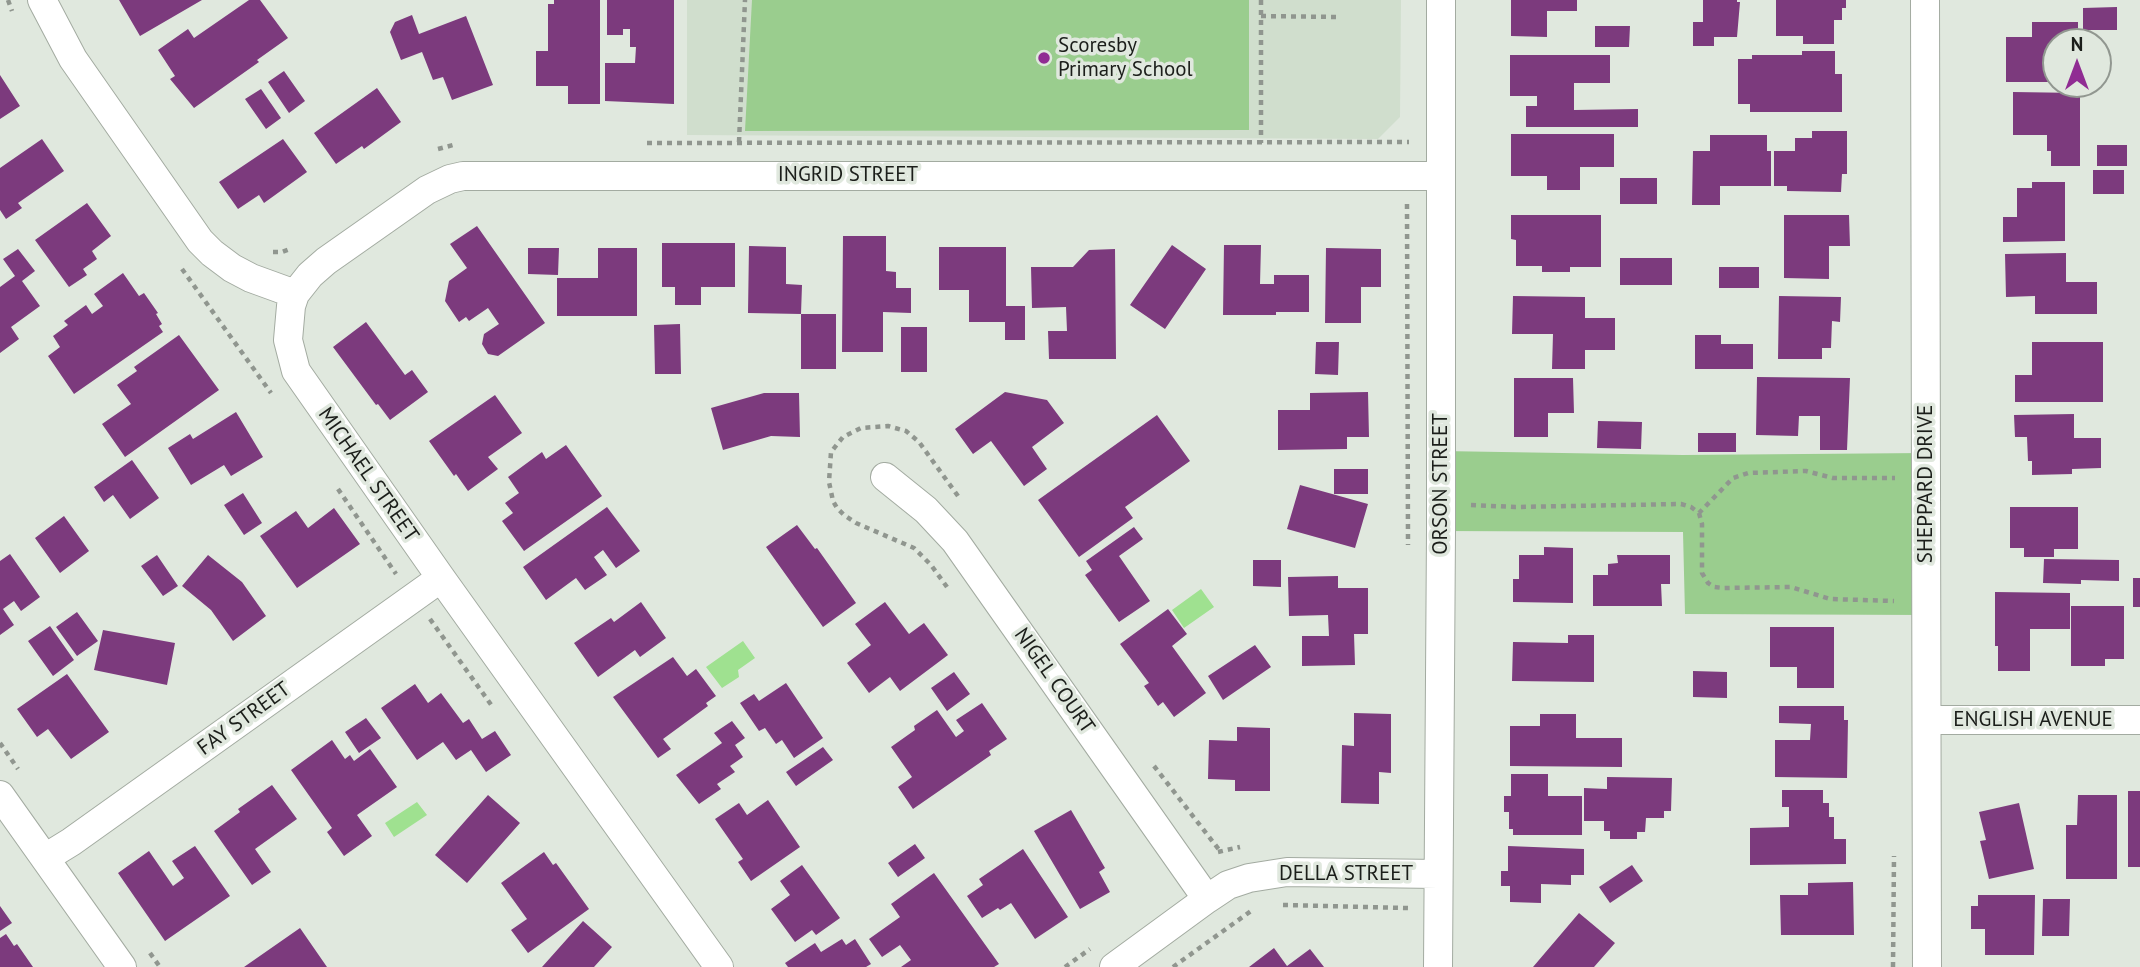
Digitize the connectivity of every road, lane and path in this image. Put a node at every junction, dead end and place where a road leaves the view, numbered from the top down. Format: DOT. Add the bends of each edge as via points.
graph roads {
  1 [pos="8,0"];
  2 [pos="42,0"];
  3 [pos="745,0"];
  4 [pos="1261,0"];
  5 [pos="1441,0"];
  6 [pos="1925,0"];
  7 [pos="13,13"];
  8 [pos="1261,16"];
  9 [pos="1336,17"];
  10 [pos="739,143"];
  11 [pos="1261,143"];
  12 [pos="1440,176"];
  13 [pos="1407,195"];
  14 [pos="290,249"];
  15 [pos="266,251"];
  16 [pos="179,265"];
  17 [pos="295,294"];
  18 [pos="274,397"];
  19 [pos="885,477"];
  20 [pos="1895,478"];
  21 [pos="335,484"];
  22 [pos="1470,505"];
  23 [pos="1699,513"];
  24 [pos="1408,548"];
  25 [pos="440,578"];
  26 [pos="401,580"];
  27 [pos="1894,601"];
  28 [pos="1927,720"];
  29 [pos="2140,720"];
  30 [pos="0,795"];
  31 [pos="46,858"];
  32 [pos="1438,874"];
  33 [pos="1207,899"];
  34 [pos="1279,905"];
  35 [pos="1260,906"];
  36 [pos="1408,908"];
  37 [pos="122,967"];
  38 [pos="719,967"];
  39 [pos="1114,967"];
  40 [pos="1172,967"];
  41 [pos="1438,967"];
  42 [pos="1927,967"];
  1 -- 7 [label="path"];
  2 -- 17 [label="street" via="73,59 200,241 232,268"];
  3 -- 10 [label="path"];
  4 -- 8 [label="path"];
  5 -- 12 [label="street, ORSON STREET"];
  6 -- 28 [label="street, SHEPPARD DRIVE"];
  8 -- 9 [label="path"];
  8 -- 11 [label="path"];
  12 -- 17 [label="street, INGRID STREET" via="463,176 427,190 326,261"];
  12 -- 32 [label="street, ORSON STREET"];
  13 -- 24 [label="path"];
  14 -- 15 [label="path"];
  16 -- 18 [label="path"];
  17 -- 25 [label="street, MICHAEL STREET" via="288,340 296,371"];
  19 -- 33 [label="street, NIGEL COURT" via="955,541"];
  20 -- 23 [label="path" via="1748,472 1733,478"];
  21 -- 26 [label="path"];
  22 -- 23 [label="path" via="1681,504"];
  23 -- 27 [label="path" via="1702,573 1714,587 1791,587 1830,599"];
  25 -- 31 [label="street, FAY STREET"];
  25 -- 38 [label="street, MICHAEL STREET"];
  28 -- 29 [label="street, ENGLISH AVENUE"];
  28 -- 42 [label="street, SHEPPARD DRIVE"];
  30 -- 31 [label="street"];
  31 -- 37 [label="street"];
  32 -- 33 [label="street, DELLA STREET" via="1273,873 1238,881"];
  32 -- 41 [label="street, ORSON STREET"];
  33 -- 39 [label="street, DELLA STREET"];
  34 -- 36 [label="path"];
  35 -- 40 [label="path"];
}
